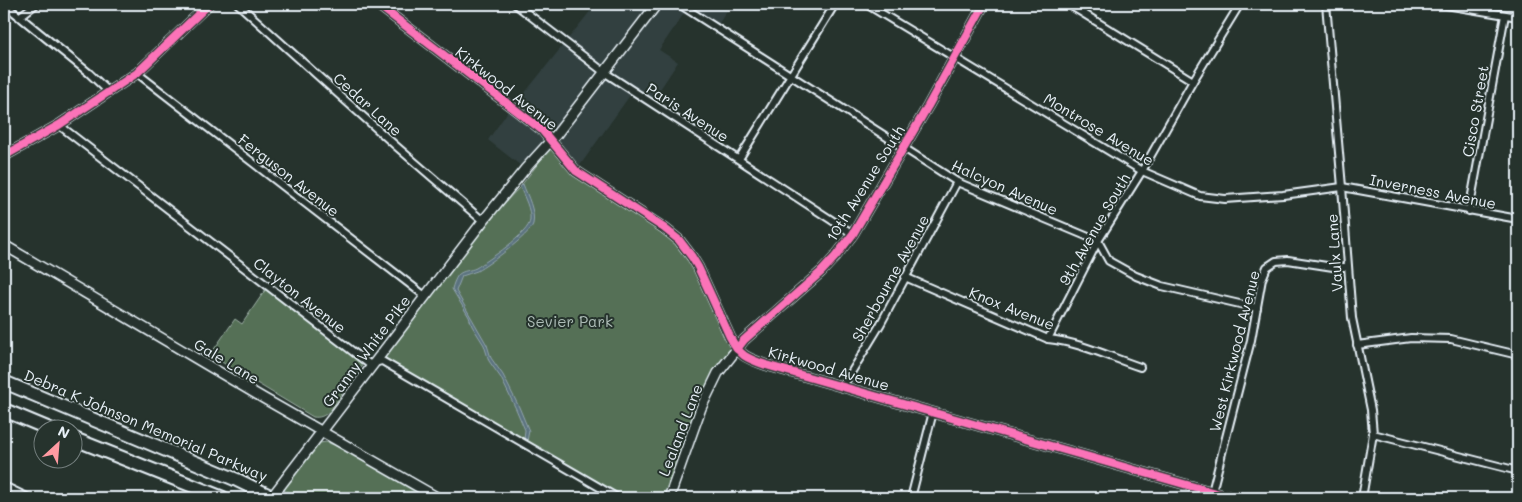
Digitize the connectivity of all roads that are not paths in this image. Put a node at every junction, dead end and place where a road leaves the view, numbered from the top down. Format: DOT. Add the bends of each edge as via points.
graph roads {
  1 [pos="4,4"];
  2 [pos="36,4"];
  3 [pos="209,4"];
  4 [pos="238,4"];
  5 [pos="376,4"];
  6 [pos="515,4"];
  7 [pos="656,4"];
  8 [pos="679,4"];
  9 [pos="835,4"];
  10 [pos="866,4"];
  11 [pos="984,4"];
  12 [pos="1068,4"];
  13 [pos="1240,4"];
  14 [pos="1326,4"];
  15 [pos="1440,4"];
  16 [pos="1452,5"];
  17 [pos="1505,15"];
  18 [pos="19,17"];
  19 [pos="1518,18"];
  20 [pos="955,57"];
  21 [pos="604,72"];
  22 [pos="137,73"];
  23 [pos="791,76"];
  24 [pos="1193,81"];
  25 [pos="109,92"];
  26 [pos="59,125"];
  27 [pos="551,140"];
  28 [pos="903,148"];
  29 [pos="4,156"];
  30 [pos="739,160"];
  31 [pos="1142,172"];
  32 [pos="956,182"];
  33 [pos="1342,187"];
  34 [pos="1469,211"];
  35 [pos="1518,219"];
  36 [pos="483,222"];
  37 [pos="853,234"];
  38 [pos="1098,241"];
  39 [pos="4,245"];
  40 [pos="1348,267"];
  41 [pos="906,277"];
  42 [pos="425,296"];
  43 [pos="1256,308"];
  44 [pos="1048,339"];
  45 [pos="1357,346"];
  46 [pos="737,349"];
  47 [pos="1518,355"];
  48 [pos="376,362"];
  49 [pos="1140,368"];
  50 [pos="4,382"];
  51 [pos="842,386"];
  52 [pos="4,410"];
  53 [pos="934,412"];
  54 [pos="32,422"];
  55 [pos="322,432"];
  56 [pos="1373,434"];
  57 [pos="82,442"];
  58 [pos="1518,471"];
  59 [pos="4,486"];
  60 [pos="1212,492"];
  61 [pos="29,498"];
  62 [pos="223,498"];
  63 [pos="273,498"];
  64 [pos="438,498"];
  65 [pos="618,498"];
  66 [pos="669,498"];
  67 [pos="911,498"];
  68 [pos="1233,498"];
  69 [pos="1362,498"];
  1 -- 18 [label="street"];
  2 -- 18 [label="street"];
  3 -- 22 [label="street"];
  4 -- 36 [label="street, Cedar Lane"];
  5 -- 27 [label="street, Kirkwood Avenue"];
  6 -- 21 [label="street, Paris Avenue"];
  7 -- 21 [label="street, Granny White Pike"];
  8 -- 23 [label="street, Halcyon Avenue"];
  9 -- 23 [label="street"];
  10 -- 20 [label="street, Montrose Avenue"];
  11 -- 20 [label="street, 10th Avenue South"];
  12 -- 24 [label="street"];
  13 -- 24 [label="street, 9th Avenue South"];
  14 -- 33 [label="street, Vaulx Lane"];
  15 -- 16 [label="street"];
  16 -- 17 [label="street"];
  17 -- 19 [label="street"];
  17 -- 34 [label="street, Cisco Street"];
  18 -- 25 [label="street"];
  20 -- 28 [label="street, 10th Avenue South"];
  20 -- 31 [label="street, Montrose Avenue"];
  21 -- 27 [label="street, Granny White Pike"];
  21 -- 30 [label="street, Paris Avenue"];
  22 -- 25 [label="street"];
  22 -- 42 [label="street, Ferguson Avenue"];
  23 -- 28 [label="street, Halcyon Avenue"];
  23 -- 30 [label="street"];
  24 -- 31 [label="street, 9th Avenue South"];
  25 -- 26 [label="street"];
  26 -- 29 [label="street"];
  26 -- 48 [label="street, Clayton Avenue" via="367,363"];
  27 -- 36 [label="street, Granny White Pike"];
  27 -- 46 [label="street, Kirkwood Avenue" via="576,171 679,240 698,268"];
  28 -- 32 [label="street, Halcyon Avenue"];
  28 -- 37 [label="street, 10th Avenue South"];
  30 -- 37 [label="street, Paris Avenue"];
  31 -- 33 [label="street, Montrose Avenue" via="1200,196 1225,199"];
  31 -- 38 [label="street, 9th Avenue South"];
  32 -- 38 [label="street, Halcyon Avenue"];
  32 -- 41 [label="street, Sherbourne Avenue"];
  33 -- 34 [label="street, Inverness Avenue"];
  33 -- 40 [label="street, Vaulx Lane"];
  34 -- 35 [label="street, Inverness Avenue"];
  36 -- 42 [label="street, Granny White Pike"];
  37 -- 46 [label="street, 10th Avenue South" via="821,272"];
  38 -- 43 [label="street" via="1109,261 1136,276 1162,286"];
  38 -- 44 [label="street, 9th Avenue South"];
  39 -- 55 [label="street, Gale Lane"];
  40 -- 43 [label="street, West Kirkwood Avenue" via="1276,261 1265,271"];
  40 -- 45 [label="street, Vaulx Lane"];
  41 -- 44 [label="street, Knox Avenue"];
  41 -- 51 [label="street, Sherbourne Avenue"];
  42 -- 48 [label="street, Granny White Pike"];
  43 -- 60 [label="street, West Kirkwood Avenue" via="1251,340"];
  44 -- 49 [label="street, Knox Avenue" via="1081,346"];
  45 -- 47 [label="street" via="1411,338 1452,340"];
  45 -- 56 [label="street, Vaulx Lane" via="1369,393"];
  46 -- 51 [label="street, Kirkwood Avenue" via="750,359"];
  46 -- 66 [label="street, Lealand Lane" via="718,373 706,396"];
  48 -- 55 [label="street, Granny White Pike"];
  48 -- 65 [label="street, Clayton Avenue" via="382,361"];
  50 -- 63 [label="highway, Debra K Johnson Memorial Parkway"];
  51 -- 53 [label="street, Kirkwood Avenue"];
  52 -- 54 [label="highway"];
  53 -- 60 [label="street, Kirkwood Avenue"];
  53 -- 67 [label="street"];
  55 -- 63 [label="street, Granny White Pike, bridge"];
  55 -- 64 [label="street, Gale Lane"];
  56 -- 58 [label="street"];
  56 -- 69 [label="street, Vaulx Lane"];
  57 -- 62 [label="highway"];
  59 -- 61 [label="street"];
  60 -- 68 [label="street, Kirkwood Avenue"];
}
